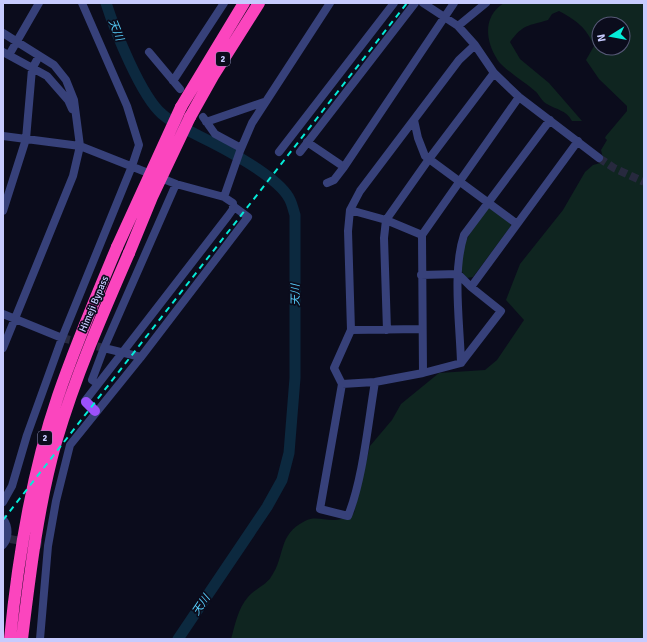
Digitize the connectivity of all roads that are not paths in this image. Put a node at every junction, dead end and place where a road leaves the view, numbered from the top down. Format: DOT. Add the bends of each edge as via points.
graph roads {
  1 [pos="39,3"];
  2 [pos="82,3"];
  3 [pos="224,3"];
  4 [pos="244,3"];
  5 [pos="259,3"];
  6 [pos="330,3"];
  7 [pos="394,3"];
  8 [pos="415,3"];
  9 [pos="423,3"];
  10 [pos="454,3"];
  11 [pos="486,3"];
  12 [pos="445,17"];
  13 [pos="458,26"];
  14 [pos="3,33"];
  15 [pos="17,41"];
  16 [pos="475,45"];
  17 [pos="149,52"];
  18 [pos="6,53"];
  19 [pos="39,56"];
  20 [pos="32,69"];
  21 [pos="494,73"];
  22 [pos="173,81"];
  23 [pos="180,89"];
  24 [pos="519,97"];
  25 [pos="264,102"];
  26 [pos="414,120"];
  27 [pos="550,120"];
  28 [pos="78,123"];
  29 [pos="3,136"];
  30 [pos="26,139"];
  31 [pos="578,141"];
  32 [pos="307,142"];
  33 [pos="80,146"];
  34 [pos="240,149"];
  35 [pos="279,152"];
  36 [pos="300,152"];
  37 [pos="599,158"];
  38 [pos="429,159"];
  39 [pos="132,166"];
  40 [pos="344,167"];
  41 [pos="459,180"];
  42 [pos="327,183"];
  43 [pos="176,184"];
  44 [pos="225,194"];
  45 [pos="489,202"];
  46 [pos="233,206"];
  47 [pos="350,210"];
  48 [pos="3,211"];
  49 [pos="386,220"];
  50 [pos="517,224"];
  51 [pos="422,235"];
  52 [pos="458,274"];
  53 [pos="421,275"];
  54 [pos="471,287"];
  55 [pos="3,314"];
  56 [pos="14,318"];
  57 [pos="421,329"];
  58 [pos="351,330"];
  59 [pos="386,330"];
  60 [pos="62,338"];
  61 [pos="3,348"];
  62 [pos="104,348"];
  63 [pos="122,353"];
  64 [pos="141,357"];
  65 [pos="461,363"];
  66 [pos="423,373"];
  67 [pos="375,382"];
  68 [pos="98,384"];
  69 [pos="342,384"];
  70 [pos="86,402"];
  71 [pos="95,411"];
  72 [pos="3,502"];
  73 [pos="3,519"];
  74 [pos="7,541"];
  75 [pos="20,557"];
  76 [pos="31,569"];
  77 [pos="5,639"];
  78 [pos="10,639"];
  79 [pos="22,639"];
  80 [pos="30,639"];
  81 [pos="40,639"];
  1 -- 15 [label="street"];
  2 -- 39 [label="street" via="127,106 139,145"];
  3 -- 22 [label="street"];
  4 -- 75 [label="highway, Himeji Bypass / 2, bridge" via="181,107 117,247 58,397 33,487"];
  5 -- 76 [label="highway, Himeji Bypass / 2, bridge" via="190,117 152,197 86,354 58,436 38,521"];
  6 -- 25 [label="street"];
  7 -- 35 [label="street"];
  8 -- 32 [label="street"];
  9 -- 12 [label="street"];
  10 -- 12 [label="street"];
  11 -- 13 [label="street"];
  12 -- 13 [label="street"];
  12 -- 40 [label="street"];
  13 -- 16 [label="street"];
  14 -- 15 [label="street"];
  15 -- 18 [label="street"];
  15 -- 19 [label="street"];
  16 -- 21 [label="street"];
  16 -- 26 [label="street" via="459,60"];
  17 -- 22 [label="street"];
  18 -- 20 [label="street"];
  19 -- 20 [label="street"];
  19 -- 28 [label="street" via="54,65 66,80 74,100"];
  20 -- 28 [label="street" via="47,76 68,100"];
  20 -- 30 [label="street"];
  21 -- 24 [label="street"];
  21 -- 38 [label="street"];
  22 -- 23 [label="street"];
  24 -- 27 [label="street"];
  24 -- 41 [label="street"];
  25 -- 34 [label="street"];
  25 -- 34 [label="street" via="205,119 215,134"];
  26 -- 38 [label="street" via="418,138 425,156"];
  26 -- 47 [label="street" via="360,191"];
  27 -- 31 [label="street"];
  27 -- 45 [label="street"];
  28 -- 33 [label="street"];
  29 -- 30 [label="street"];
  30 -- 33 [label="street"];
  30 -- 48 [label="street"];
  31 -- 37 [label="street"];
  31 -- 50 [label="street"];
  32 -- 36 [label="street"];
  32 -- 40 [label="street"];
  33 -- 39 [label="street"];
  33 -- 56 [label="street" via="73,176"];
  34 -- 44 [label="street"];
  38 -- 41 [label="street"];
  38 -- 49 [label="street"];
  39 -- 43 [label="street"];
  39 -- 60 [label="street"];
  40 -- 42 [label="street" via="334,180"];
  41 -- 45 [label="street"];
  41 -- 51 [label="street"];
  43 -- 44 [label="street"];
  43 -- 62 [label="street"];
  44 -- 46 [label="street"];
  45 -- 50 [label="street"];
  45 -- 52 [label="street" via="464,235 459,251"];
  46 -- 63 [label="street" via="228,216"];
  46 -- 64 [label="street" via="248,217"];
  47 -- 49 [label="street"];
  47 -- 58 [label="street" via="348,231"];
  49 -- 51 [label="street"];
  49 -- 59 [label="street"];
  50 -- 54 [label="street"];
  51 -- 53 [label="street"];
  52 -- 53 [label="street"];
  52 -- 54 [label="street"];
  52 -- 65 [label="street"];
  53 -- 57 [label="street"];
  54 -- 65 [label="street" via="501,311"];
  55 -- 56 [label="street"];
  56 -- 60 [label="street"];
  56 -- 61 [label="street"];
  57 -- 59 [label="street"];
  57 -- 66 [label="street"];
  58 -- 59 [label="street"];
  58 -- 69 [label="street" via="334,368"];
  60 -- 72 [label="street" via="27,435 12,486"];
  62 -- 63 [label="street"];
  62 -- 68 [label="street" via="92,380"];
  63 -- 64 [label="street"];
  63 -- 68 [label="street"];
  64 -- 81 [label="street" via="70,445 46,545"];
  65 -- 66 [label="street"];
  66 -- 67 [label="street"];
  67 -- 69 [label="street"];
  67 -- 69 [label="street" via="360,468 348,516 320,509"];
  68 -- 70 [label="street"];
  70 -- 71 [label="main road"];
  73 -- 74 [label="street" via="7,526"];
  75 -- 77 [label="highway"];
  75 -- 78 [label="highway, Himeji Bypass / 2"];
  76 -- 79 [label="highway, Himeji Bypass / 2"];
  76 -- 80 [label="highway"];
}
